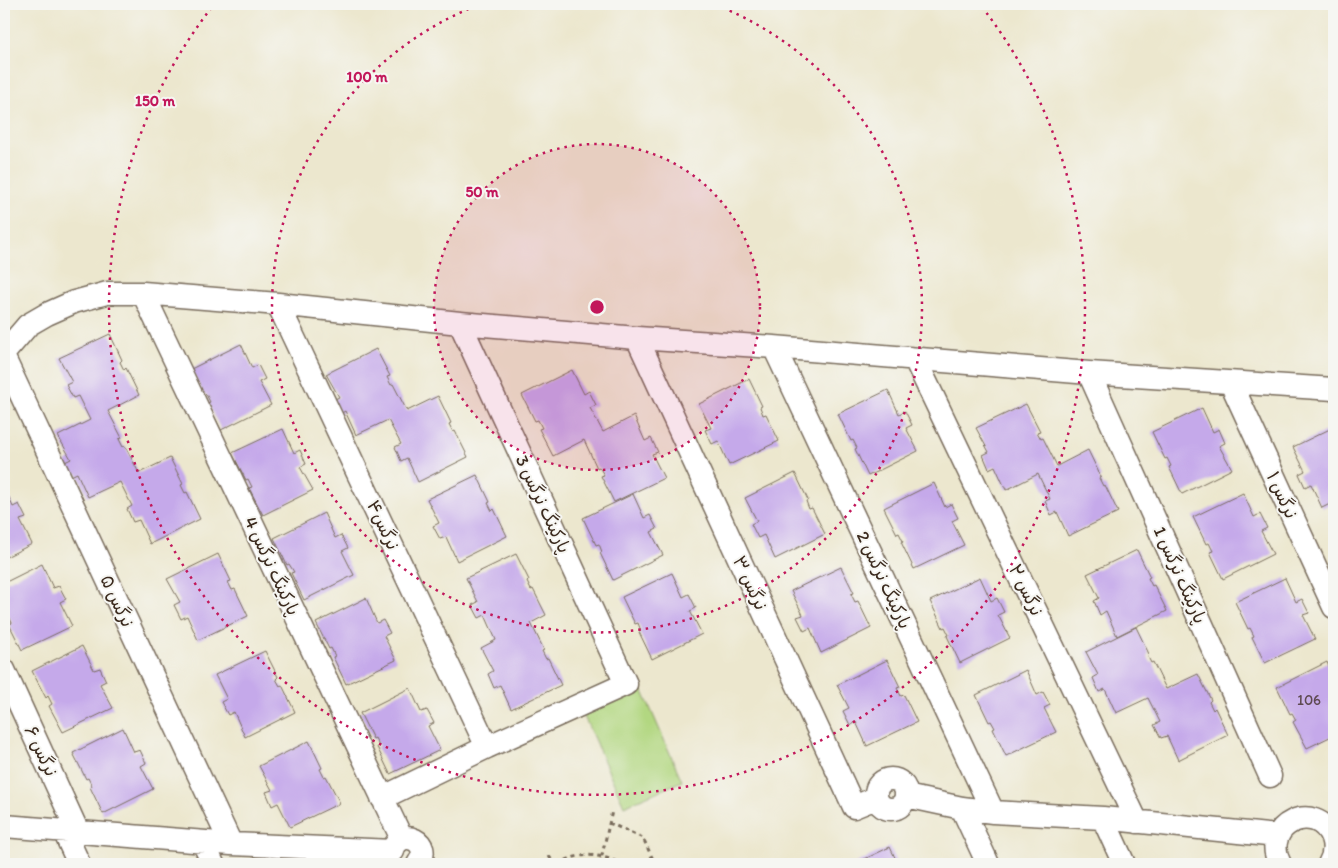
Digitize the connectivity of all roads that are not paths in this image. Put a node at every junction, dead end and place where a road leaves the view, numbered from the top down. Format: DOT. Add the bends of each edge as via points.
graph roads {
  1 [pos="143,293"];
  2 [pos="278,304"];
  3 [pos="460,323"];
  4 [pos="636,338"];
  5 [pos="774,347"];
  6 [pos="4,353"];
  7 [pos="4,358"];
  8 [pos="916,359"];
  9 [pos="1090,374"];
  10 [pos="1231,383"];
  11 [pos="1334,389"];
  12 [pos="1334,607"];
  13 [pos="4,670"];
  14 [pos="487,746"];
  15 [pos="1270,776"];
  16 [pos="382,798"];
  17 [pos="962,808"];
  18 [pos="993,812"];
  19 [pos="1103,818"];
  20 [pos="1138,822"];
  21 [pos="4,826"];
  22 [pos="1331,826"];
  23 [pos="71,832"];
  24 [pos="1277,836"];
  25 [pos="202,842"];
  26 [pos="231,844"];
  27 [pos="397,851"];
  28 [pos="80,864"];
  29 [pos="213,864"];
  30 [pos="418,864"];
  31 [pos="988,864"];
  32 [pos="1124,864"];
  33 [pos="1280,864"];
  34 [pos="1329,864"];
  1 -- 2 [label="street"];
  1 -- 6 [label="street" via="108,293 46,314 28,325"];
  1 -- 16 [label="street, پارکینگ نرگس 4"];
  2 -- 3 [label="street"];
  2 -- 14 [label="street, نرگس۴"];
  3 -- 4 [label="street"];
  3 -- 14 [label="street, پارکینگ نرگس 3" via="626,684"];
  4 -- 5 [label="street"];
  4 -- 17 [label="street, نرگس ۳" via="854,807 876,798 889,810 902,805 906,796"];
  5 -- 8 [label="street"];
  5 -- 18 [label="street, پارکینگ نرگس 2"];
  7 -- 26 [label="street, نرگس ۵"];
  8 -- 9 [label="street"];
  8 -- 20 [label="street, نرگس ۲"];
  9 -- 10 [label="street"];
  9 -- 15 [label="street, پارکینگ نرگس 1"];
  10 -- 11 [label="street"];
  10 -- 12 [label="street, نرگس ۱"];
  13 -- 23 [label="street, نرگس ۶"];
  14 -- 16 [label="street"];
  16 -- 27 [label="street, پارکینگ نرگس 4"];
  17 -- 18 [label="street"];
  17 -- 31 [label="street"];
  18 -- 19 [label="street"];
  19 -- 20 [label="street"];
  19 -- 32 [label="street"];
  20 -- 24 [label="street"];
  21 -- 23 [label="street"];
  22 -- 24 [label="street" via="1307,818 1298,819 1289,822"];
  22 -- 34 [label="street" via="1334,851"];
  23 -- 25 [label="street"];
  23 -- 28 [label="street, نرگس ۶"];
  24 -- 33 [label="street" via="1275,845"];
  25 -- 26 [label="street"];
  25 -- 29 [label="street"];
  26 -- 27 [label="street"];
  27 -- 30 [label="street" via="412,838 421,845 423,855"];
}
